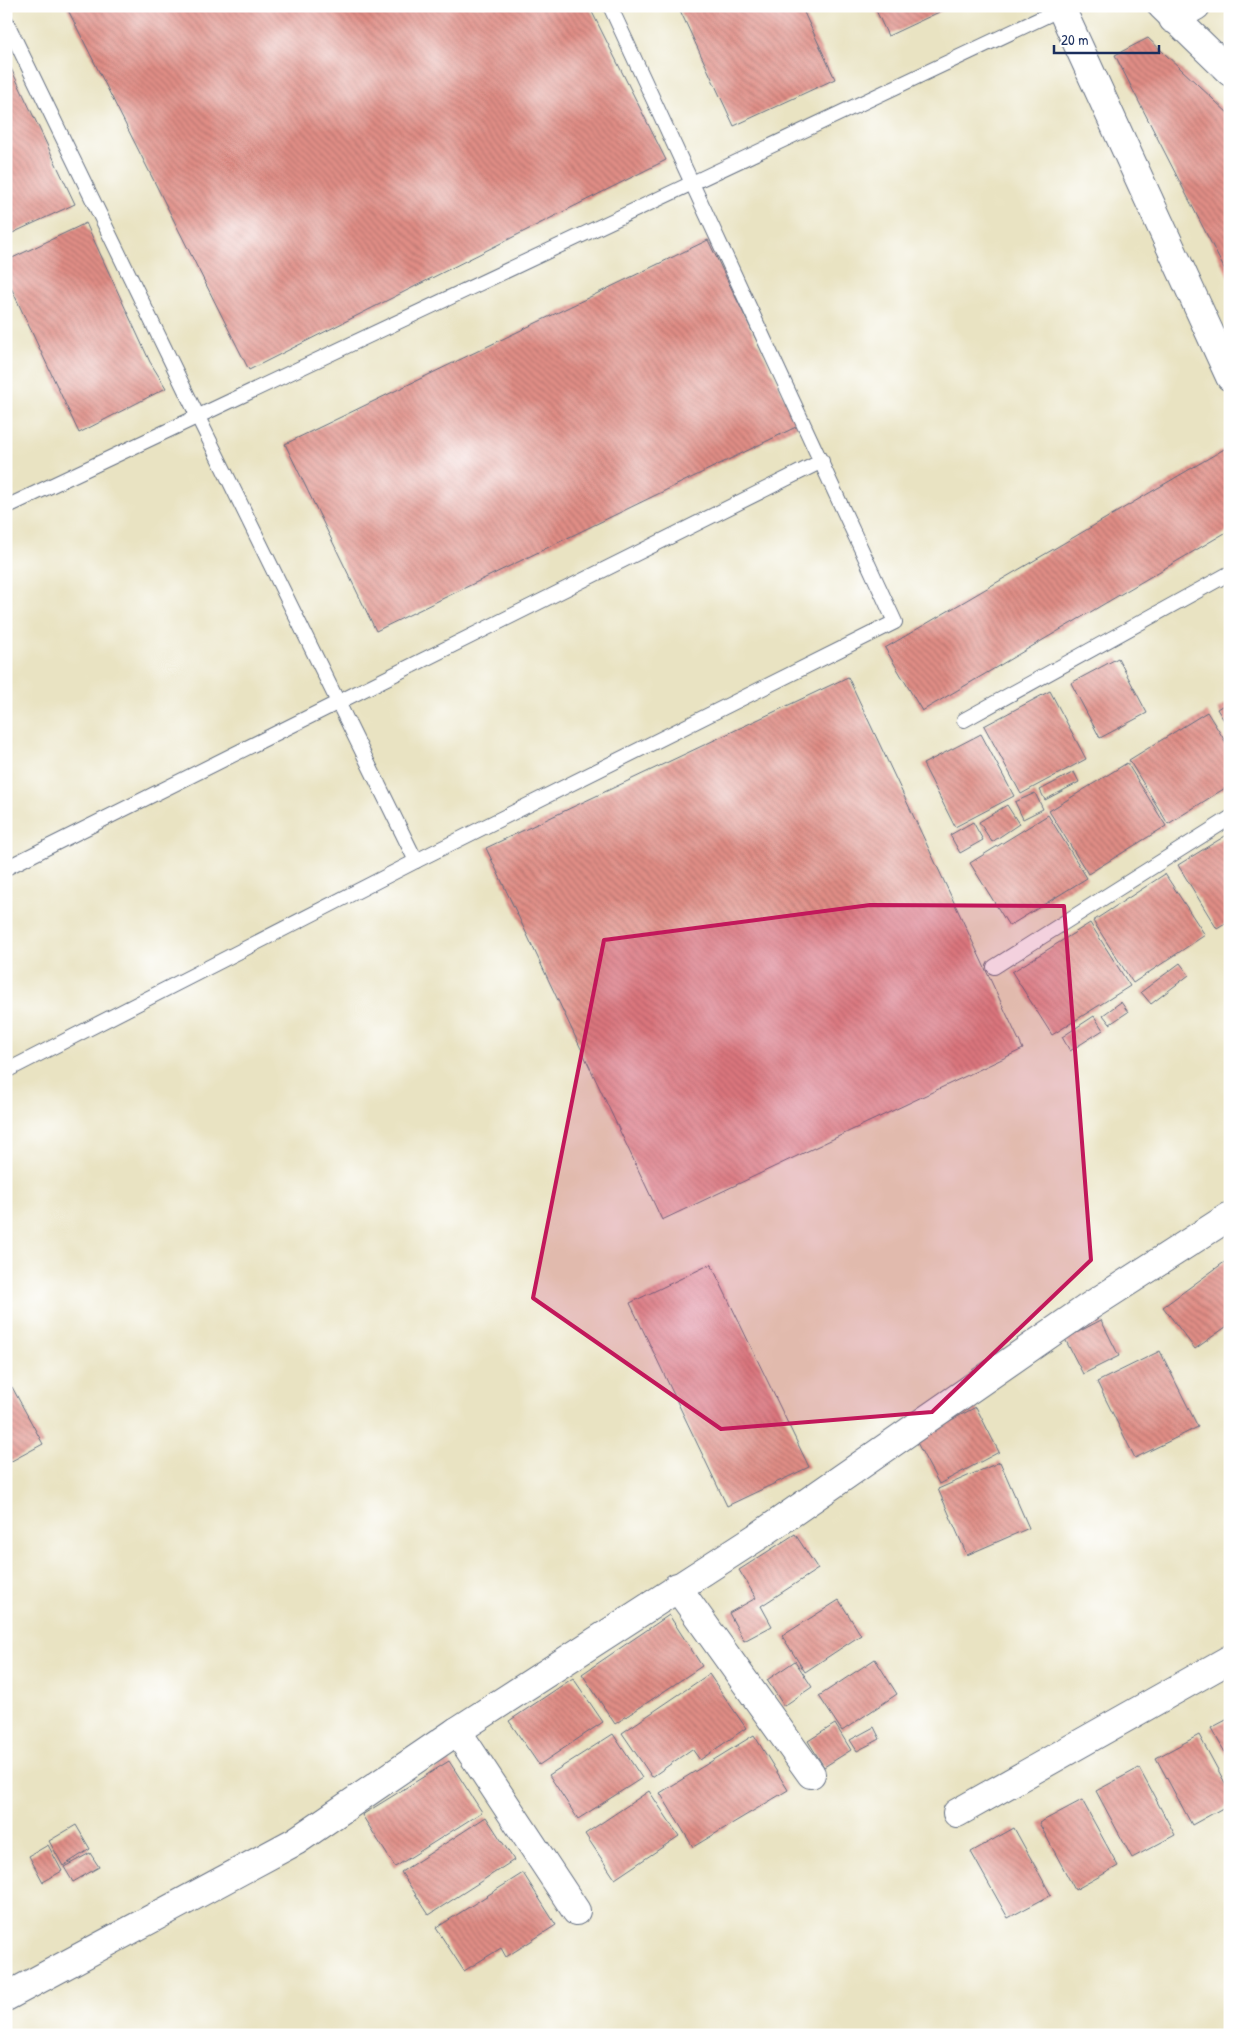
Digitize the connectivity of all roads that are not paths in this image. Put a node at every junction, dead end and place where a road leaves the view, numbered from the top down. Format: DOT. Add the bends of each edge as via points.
graph roads {
  1 [pos="610,6"];
  2 [pos="1063,7"];
  3 [pos="1177,10"];
  4 [pos="6,21"];
  5 [pos="1230,72"];
  6 [pos="692,184"];
  7 [pos="1230,377"];
  8 [pos="198,417"];
  9 [pos="822,461"];
  10 [pos="6,507"];
  11 [pos="1230,573"];
  12 [pos="338,703"];
  13 [pos="964,720"];
  14 [pos="1230,818"];
  15 [pos="416,861"];
  16 [pos="6,868"];
  17 [pos="994,967"];
  18 [pos="6,1072"];
  19 [pos="1230,1216"];
  20 [pos="677,1587"];
  21 [pos="1230,1659"];
  22 [pos="457,1731"];
  23 [pos="812,1774"];
  24 [pos="957,1813"];
  25 [pos="576,1911"];
  26 [pos="6,1997"];
  1 -- 6 [label="lane"];
  2 -- 6 [label="lane"];
  2 -- 7 [label="street"];
  3 -- 5 [label="street"];
  4 -- 8 [label="lane"];
  6 -- 8 [label="lane"];
  6 -- 9 [label="lane"];
  8 -- 10 [label="lane"];
  8 -- 12 [label="lane"];
  9 -- 12 [label="lane"];
  9 -- 15 [label="lane" via="895,622"];
  11 -- 13 [label="lane"];
  12 -- 15 [label="lane"];
  12 -- 16 [label="lane"];
  14 -- 17 [label="lane"];
  15 -- 18 [label="lane"];
  19 -- 20 [label="street" via="1087,1308 760,1536"];
  20 -- 22 [label="street"];
  20 -- 23 [label="street"];
  21 -- 24 [label="street"];
  22 -- 25 [label="street"];
  22 -- 26 [label="street" via="296,1841"];
}
